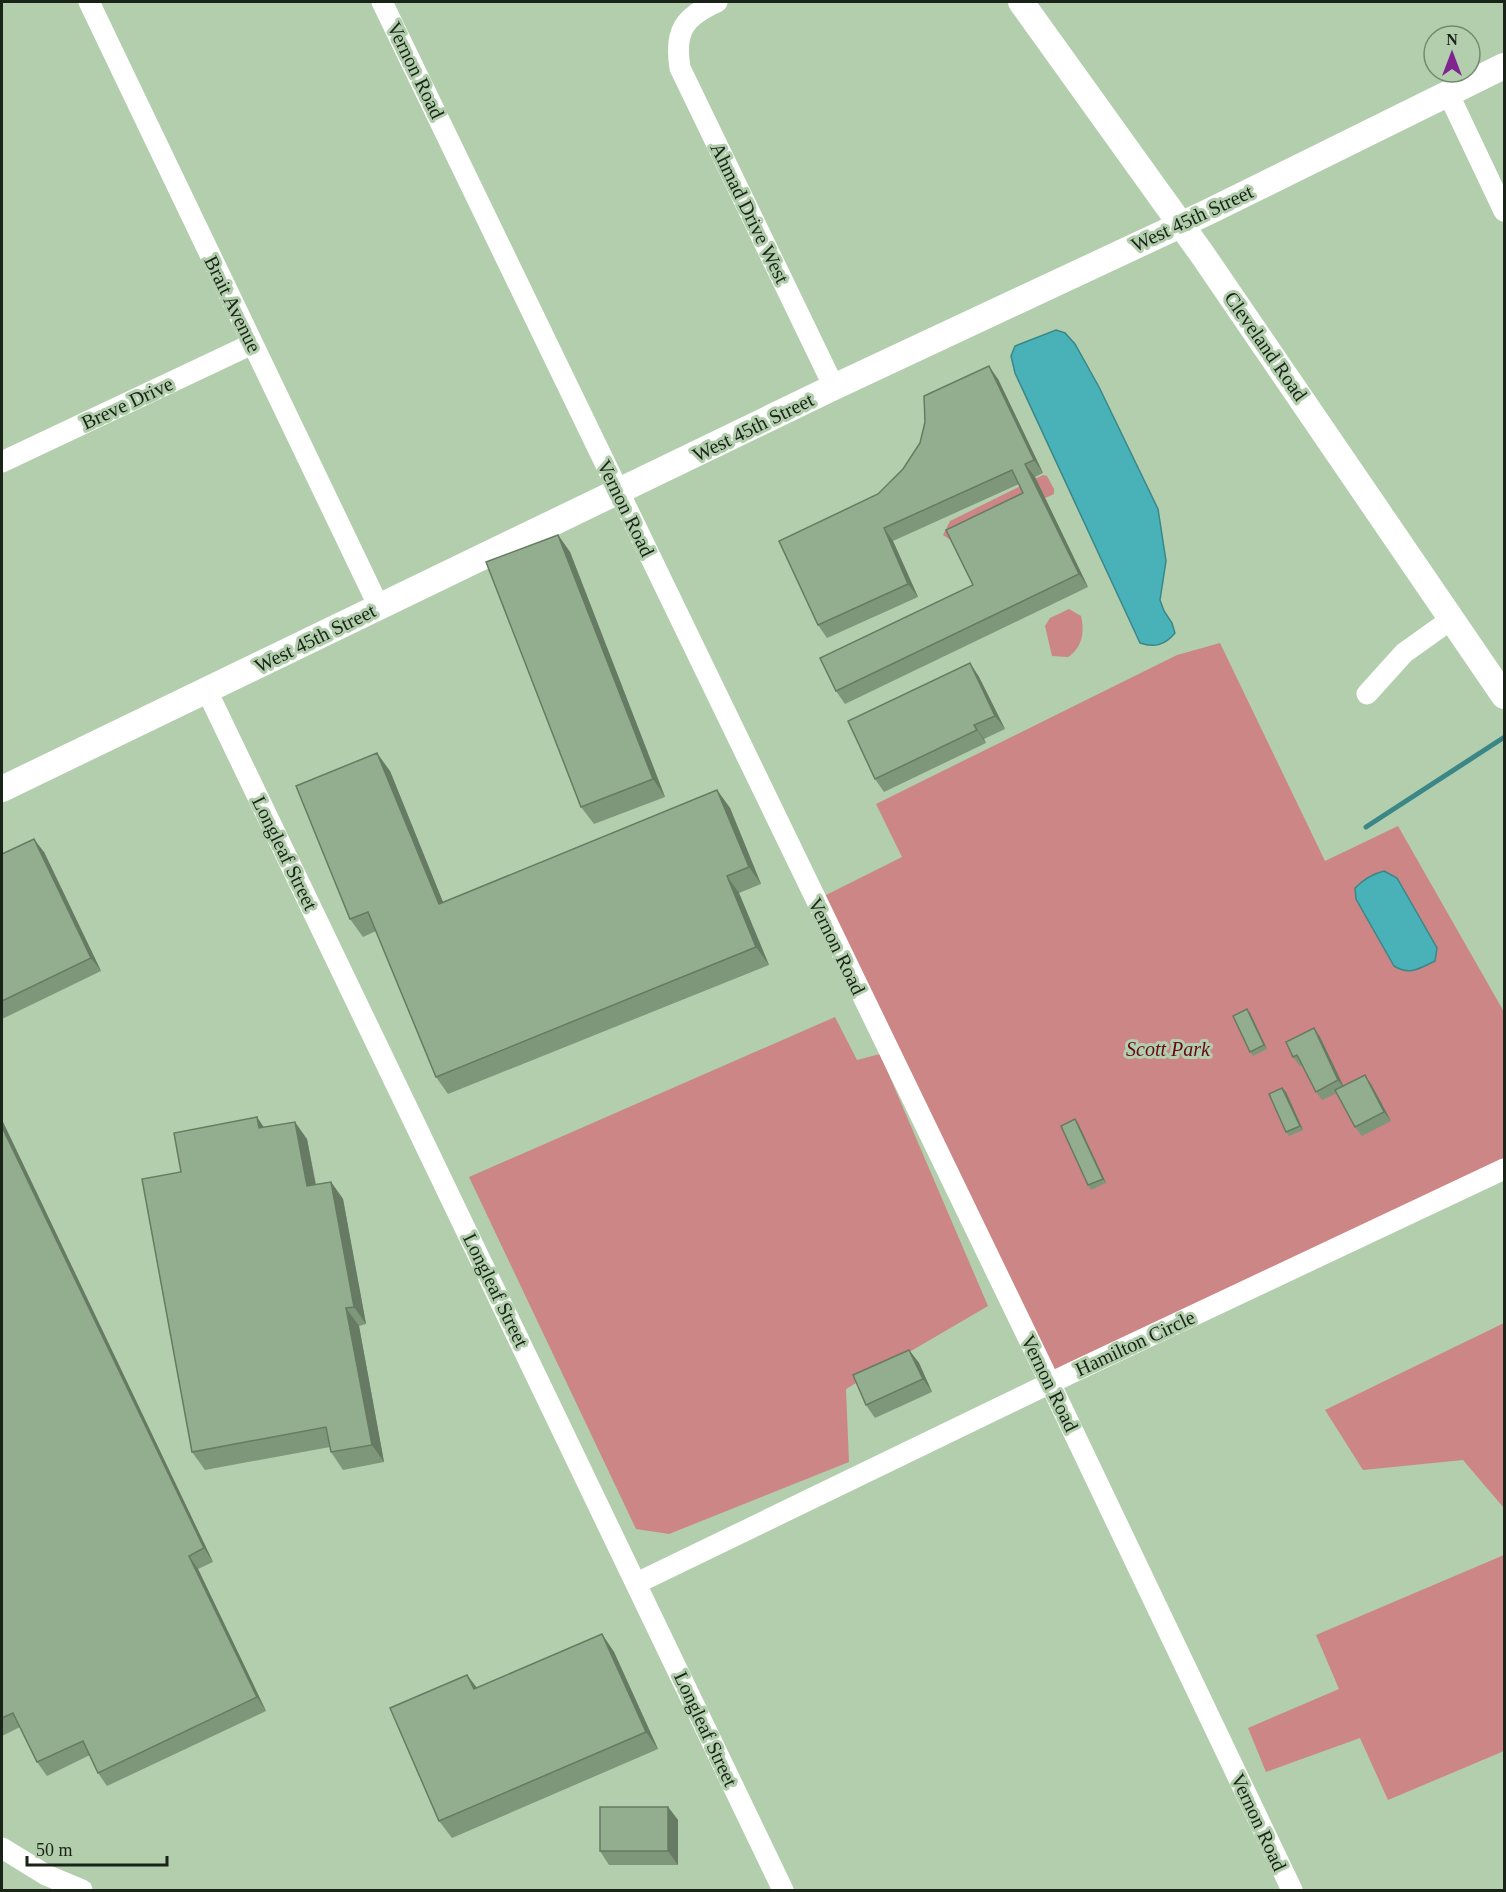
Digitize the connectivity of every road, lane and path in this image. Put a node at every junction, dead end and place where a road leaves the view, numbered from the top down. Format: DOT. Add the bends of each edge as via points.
graph roads {
  1 [pos="88,2"];
  2 [pos="382,2"];
  3 [pos="717,2"];
  4 [pos="1028,4"];
  5 [pos="1504,66"];
  6 [pos="1448,93"];
  7 [pos="1504,211"];
  8 [pos="1180,224"];
  9 [pos="252,344"];
  10 [pos="834,387"];
  11 [pos="2,462"];
  12 [pos="619,493"];
  13 [pos="378,607"];
  14 [pos="1454,618"];
  15 [pos="207,691"];
  16 [pos="1367,694"];
  17 [pos="1504,696"];
  18 [pos="2,789"];
  19 [pos="1504,1168"];
  20 [pos="1050,1383"];
  21 [pos="637,1583"];
  22 [pos="2,1848"];
  23 [pos="82,1890"];
  24 [pos="783,1890"];
  25 [pos="1292,1890"];
  1 -- 9 [label="street, Brait Avenue"];
  2 -- 12 [label="street, Vernon Road"];
  3 -- 10 [label="street, Ahmad Drive West" via="697,11 686,23 679,37 680,68"];
  4 -- 8 [label="street, Cleveland Road"];
  5 -- 6 [label="street, West 45th Street"];
  6 -- 7 [label="street"];
  6 -- 8 [label="street, West 45th Street"];
  8 -- 10 [label="street, West 45th Street"];
  8 -- 14 [label="street, Cleveland Road"];
  9 -- 11 [label="street, Breve Drive"];
  9 -- 13 [label="street, Brait Avenue"];
  10 -- 12 [label="street, West 45th Street"];
  12 -- 13 [label="street, West 45th Street"];
  12 -- 20 [label="street, Vernon Road"];
  13 -- 15 [label="street, West 45th Street"];
  14 -- 16 [label="street" via="1404,653"];
  14 -- 17 [label="street, Cleveland Road"];
  15 -- 18 [label="street, West 45th Street"];
  15 -- 21 [label="street, Longleaf Street"];
  19 -- 20 [label="street, Hamilton Circle"];
  20 -- 21 [label="street, Hamilton Circle"];
  20 -- 25 [label="street, Vernon Road"];
  21 -- 24 [label="street, Longleaf Street"];
  22 -- 23 [label="street" via="46,1875"];
}
